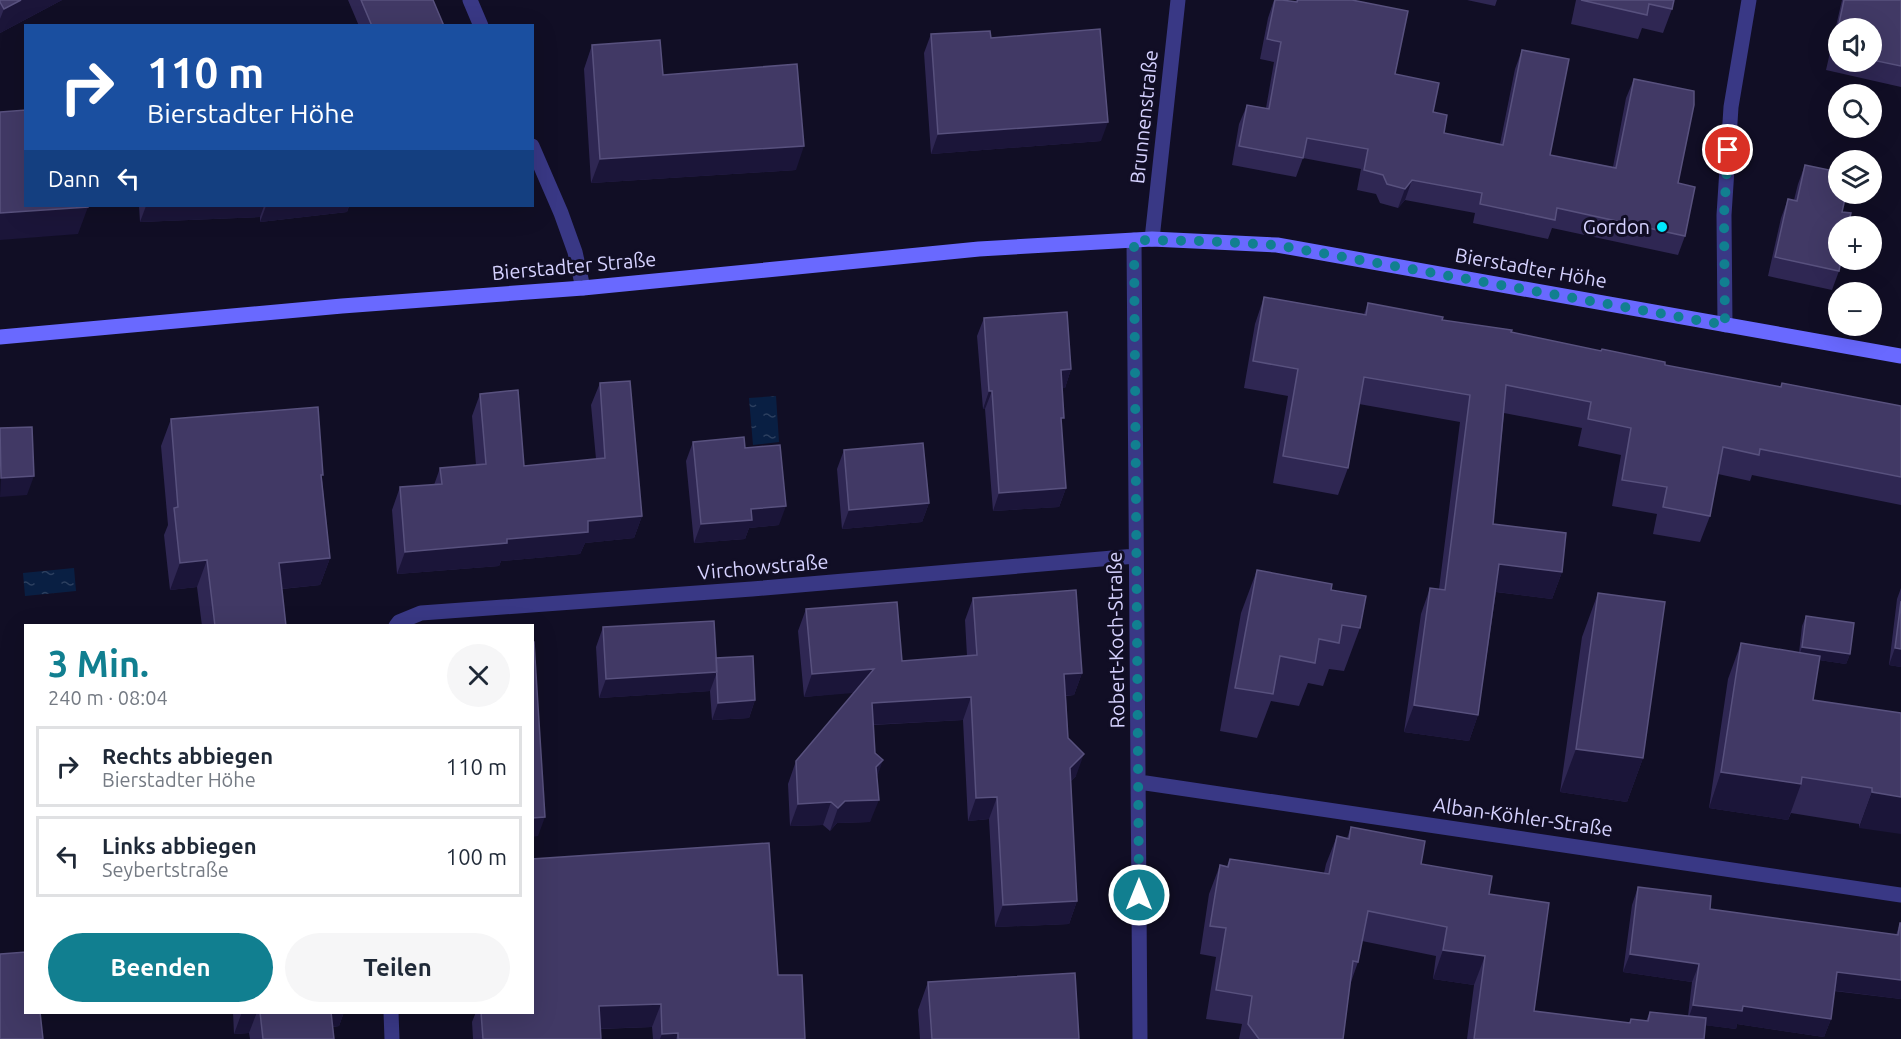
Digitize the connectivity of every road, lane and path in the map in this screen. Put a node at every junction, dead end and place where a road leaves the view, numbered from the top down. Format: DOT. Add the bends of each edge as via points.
graph roads {
  1 [pos="470,0"];
  2 [pos="1178,0"];
  3 [pos="1749,0"];
  4 [pos="480,24"];
  5 [pos="534,151"];
  6 [pos="1152,239"];
  7 [pos="1134,240"];
  8 [pos="583,288"];
  9 [pos="1725,325"];
  10 [pos="0,337"];
  11 [pos="1901,356"];
  12 [pos="1136,556"];
  13 [pos="398,624"];
  14 [pos="1139,782"];
  15 [pos="1901,895"];
  16 [pos="391,1014"];
  17 [pos="392,1039"];
  18 [pos="1140,1039"];
  1 -- 4 [label="street"];
  2 -- 6 [label="street, Brunnenstraße"];
  3 -- 9 [label="street" via="1731,107 1724,215"];
  5 -- 8 [label="street" via="575,252"];
  6 -- 7 [label="main road, Bierstadter Straße"];
  6 -- 9 [label="main road, Bierstadter Höhe" via="1276,245"];
  7 -- 8 [label="main road, Bierstadter Straße" via="979,249"];
  7 -- 12 [label="street, Robert-Koch-Straße"];
  8 -- 10 [label="main road, Bierstadter Straße"];
  9 -- 11 [label="main road, Bierstadter Höhe"];
  12 -- 13 [label="street, Virchowstraße" via="421,613"];
  12 -- 14 [label="street, Robert-Koch-Straße"];
  14 -- 15 [label="street, Alban-Köhler-Straße"];
  14 -- 18 [label="street, Robert-Koch-Straße"];
  16 -- 17 [label="street"];
}
